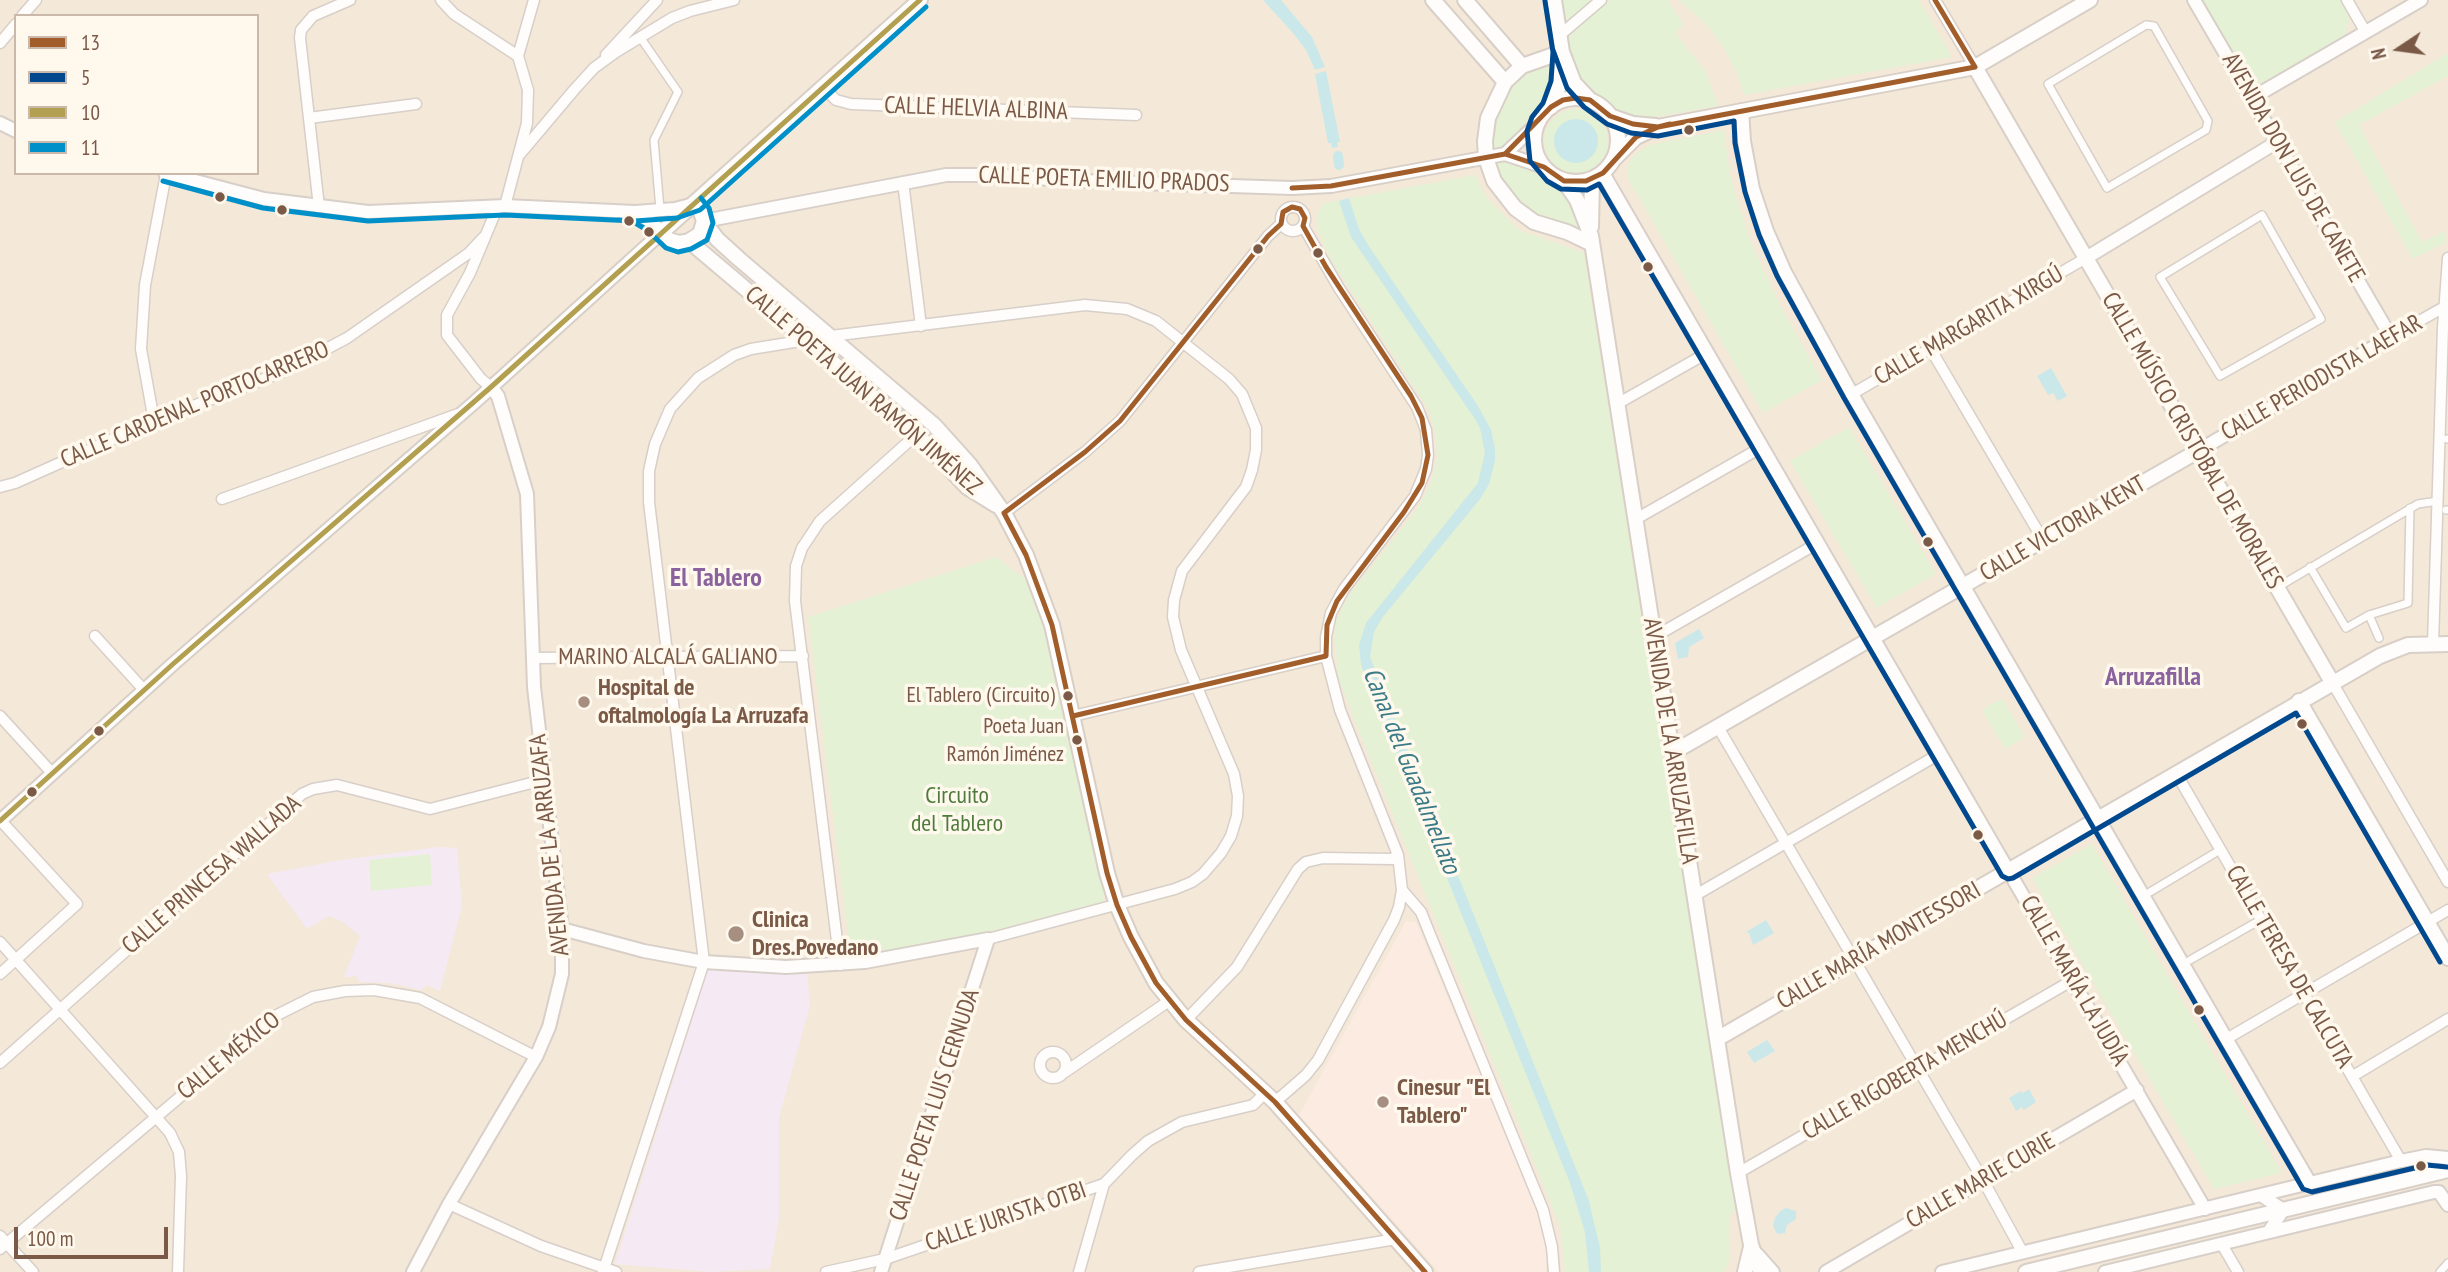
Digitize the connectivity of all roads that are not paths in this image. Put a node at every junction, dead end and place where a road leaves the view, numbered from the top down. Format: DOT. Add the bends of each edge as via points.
graph roads {
  1 [pos="36,0"];
  2 [pos="350,0"];
  3 [pos="441,0"];
  4 [pos="534,0"];
  5 [pos="657,0"];
  6 [pos="734,0"];
  7 [pos="920,0"];
  8 [pos="1433,0"];
  9 [pos="1465,0"];
  10 [pos="1554,0"];
  11 [pos="1601,0"];
  12 [pos="1935,0"];
  13 [pos="2090,0"];
  14 [pos="2194,0"];
  15 [pos="2347,0"];
  16 [pos="2421,0"];
  17 [pos="647,11"];
  18 [pos="24,14"];
  19 [pos="14,26"];
  20 [pos="659,26"];
  21 [pos="2365,31"];
  22 [pos="1559,35"];
  23 [pos="640,37"];
  24 [pos="0,43"];
  25 [pos="1562,52"];
  26 [pos="518,56"];
  27 [pos="1522,65"];
  28 [pos="1975,67"];
  29 [pos="594,68"];
  30 [pos="1505,82"];
  31 [pos="823,87"];
  32 [pos="2252,99"];
  33 [pos="1590,100"];
  34 [pos="416,104"];
  35 [pos="1551,107"];
  36 [pos="1742,110"];
  37 [pos="1136,115"];
  38 [pos="1611,116"];
  39 [pos="309,118"];
  40 [pos="1539,122"];
  41 [pos="1658,127"];
  42 [pos="2277,142"];
  43 [pos="520,154"];
  44 [pos="1506,155"];
  45 [pos="1486,158"];
  46 [pos="1615,158"];
  47 [pos="2157,160"];
  48 [pos="1544,167"];
  49 [pos="166,175"];
  50 [pos="174,175"];
  51 [pos="1598,176"];
  52 [pos="1564,181"];
  53 [pos="903,182"];
  54 [pos="1292,188"];
  55 [pos="694,204"];
  56 [pos="501,206"];
  57 [pos="319,207"];
  58 [pos="1292,207"];
  59 [pos="660,209"];
  60 [pos="635,212"];
  61 [pos="2262,215"];
  62 [pos="704,221"];
  63 [pos="1282,224"];
  64 [pos="1303,226"];
  65 [pos="661,233"];
  66 [pos="484,237"];
  67 [pos="1591,240"];
  68 [pos="689,242"];
  69 [pos="2086,258"];
  70 [pos="2448,258"];
  71 [pos="2447,293"];
  72 [pos="2445,306"];
  73 [pos="921,326"];
  74 [pos="2446,328"];
  75 [pos="831,336"];
  76 [pos="2391,337"];
  77 [pos="806,340"];
  78 [pos="1184,342"];
  79 [pos="1930,348"];
  80 [pos="1707,353"];
  81 [pos="2445,367"];
  82 [pos="491,387"];
  83 [pos="1852,394"];
  84 [pos="1617,404"];
  85 [pos="2444,404"];
  86 [pos="462,413"];
  87 [pos="155,421"];
  88 [pos="917,434"];
  89 [pos="1762,447"];
  90 [pos="2198,451"];
  91 [pos="0,487"];
  92 [pos="222,499"];
  93 [pos="2438,501"];
  94 [pos="2410,508"];
  95 [pos="1004,513"];
  96 [pos="1636,519"];
  97 [pos="2043,540"];
  98 [pos="1818,543"];
  99 [pos="2310,567"];
  100 [pos="1964,586"];
  101 [pos="2277,587"];
  102 [pos="2369,615"];
  103 [pos="95,636"];
  104 [pos="1654,636"];
  105 [pos="1873,638"];
  106 [pos="2379,638"];
  107 [pos="2441,644"];
  108 [pos="803,656"];
  109 [pos="1326,656"];
  110 [pos="533,658"];
  111 [pos="668,658"];
  112 [pos="2332,682"];
  113 [pos="1197,686"];
  114 [pos="144,690"];
  115 [pos="2299,701"];
  116 [pos="0,716"];
  117 [pos="1073,716"];
  118 [pos="1718,726"];
  119 [pos="1672,753"];
  120 [pos="1941,753"];
  121 [pos="52,773"];
  122 [pos="2176,773"];
  123 [pos="544,780"];
  124 [pos="2099,818"];
  125 [pos="0,821"];
  126 [pos="1785,843"];
  127 [pos="2215,853"];
  128 [pos="1398,855"];
  129 [pos="2009,870"];
  130 [pos="2448,882"];
  131 [pos="1402,890"];
  132 [pos="2150,892"];
  133 [pos="1695,896"];
  134 [pos="1117,905"];
  135 [pos="2448,910"];
  136 [pos="2428,922"];
  137 [pos="2255,923"];
  138 [pos="562,929"];
  139 [pos="988,939"];
  140 [pos="0,942"];
  141 [pos="2448,958"];
  142 [pos="16,960"];
  143 [pos="2190,960"];
  144 [pos="1855,961"];
  145 [pos="704,962"];
  146 [pos="840,965"];
  147 [pos="0,974"];
  148 [pos="2073,980"];
  149 [pos="2304,992"];
  150 [pos="1169,1001"];
  151 [pos="60,1009"];
  152 [pos="2448,1019"];
  153 [pos="1186,1020"];
  154 [pos="2228,1038"];
  155 [pos="1717,1039"];
  156 [pos="536,1057"];
  157 [pos="0,1062"];
  158 [pos="1918,1070"];
  159 [pos="1065,1072"];
  160 [pos="2353,1076"];
  161 [pos="2137,1090"];
  162 [pos="1270,1098"];
  163 [pos="157,1116"];
  164 [pos="2448,1158"];
  165 [pos="2401,1161"];
  166 [pos="2448,1170"];
  167 [pos="1738,1173"];
  168 [pos="1983,1180"];
  169 [pos="2310,1183"];
  170 [pos="1104,1184"];
  171 [pos="2261,1195"];
  172 [pos="2445,1200"];
  173 [pos="449,1204"];
  174 [pos="2206,1209"];
  175 [pos="2283,1210"];
  176 [pos="2270,1230"];
  177 [pos="1396,1239"];
  178 [pos="2,1243"];
  179 [pos="2221,1243"];
  180 [pos="1751,1245"];
  181 [pos="2023,1253"];
  182 [pos="885,1259"];
  183 [pos="2448,1263"];
  184 [pos="1968,1269"];
  185 [pos="604,1271"];
  186 [pos="33,1272"];
  187 [pos="178,1272"];
  188 [pos="413,1272"];
  189 [pos="616,1272"];
  190 [pos="826,1272"];
  191 [pos="881,1272"];
  192 [pos="1079,1272"];
  193 [pos="1199,1272"];
  194 [pos="1425,1272"];
  195 [pos="1554,1272"];
  196 [pos="1745,1272"];
  197 [pos="1761,1272"];
  198 [pos="1773,1272"];
  199 [pos="1826,1272"];
  200 [pos="1942,1272"];
  201 [pos="2026,1272"];
  202 [pos="2105,1272"];
  203 [pos="2238,1272"];
  204 [pos="2440,1272"];
  1 -- 18 [label="street"];
  2 -- 39 [label="street" via="313,16 301,30"];
  3 -- 26 [label="street" via="454,14"];
  4 -- 26 [label="street"];
  5 -- 17 [label="street"];
  6 -- 20 [label="street" via="690,10"];
  7 -- 31 [label="main road"];
  8 -- 30 [label="main road"];
  9 -- 27 [label="main road"];
  10 -- 22 [label="main road"];
  11 -- 22 [label="street"];
  12 -- 28 [label="street, CALLE MÚSICO CRISTÓBAL DE MORALES"];
  13 -- 28 [label="main road"];
  14 -- 32 [label="street, AVENIDA DON LUIS DE CAÑETE"];
  15 -- 21 [label="street"];
  16 -- 21 [label="street"];
  17 -- 20 [label="street"];
  17 -- 29 [label="street"];
  19 -- 24 [label="street"];
  20 -- 23 [label="street"];
  21 -- 32 [label="street"];
  22 -- 25 [label="main road"];
  23 -- 29 [label="street"];
  23 -- 59 [label="street" via="678,92 654,140"];
  25 -- 27 [label="main road"];
  25 -- 33 [label="main road" via="1574,83"];
  25 -- 35 [label="main road" via="1560,83"];
  26 -- 43 [label="street, CALLE CARDENAL PORTOCARRERO" via="529,106"];
  27 -- 30 [label="main road"];
  28 -- 36 [label="main road"];
  28 -- 69 [label="main road, CALLE MÚSICO CRISTÓBAL DE MORALES"];
  29 -- 43 [label="street"];
  30 -- 45 [label="main road" via="1488,117"];
  31 -- 37 [label="street, CALLE HELVIA ALBINA" via="836,100 851,104"];
  31 -- 55 [label="main road"];
  32 -- 42 [label="street, AVENIDA DON LUIS DE CAÑETE"];
  33 -- 35 [label="main road" via="1563,100"];
  33 -- 38 [label="main road"];
  34 -- 39 [label="street"];
  35 -- 40 [label="main road"];
  36 -- 41 [label="main road"];
  36 -- 83 [label="street" via="1753,189 1767,231"];
  38 -- 41 [label="main road"];
  38 -- 46 [label="main road" via="1618,136"];
  39 -- 57 [label="street"];
  40 -- 44 [label="street"];
  40 -- 48 [label="main road" via="1535,145"];
  41 -- 46 [label="main road" via="1636,136"];
  42 -- 69 [label="street"];
  42 -- 76 [label="street, AVENIDA DON LUIS DE CAÑETE"];
  43 -- 56 [label="street, CALLE CARDENAL PORTOCARRERO"];
  44 -- 45 [label="street, CALLE POETA EMILIO PRADOS"];
  44 -- 48 [label="street"];
  45 -- 54 [label="street, CALLE POETA EMILIO PRADOS" via="1331,186"];
  45 -- 67 [label="main road" via="1494,181 1514,208 1534,222"];
  46 -- 51 [label="main road"];
  47 -- 47 [label="street" via="2206,130 2208,121 2154,26 2146,25 2048,84 2107,188"];
  48 -- 52 [label="main road"];
  49 -- 87 [label="street" via="145,285 141,349"];
  50 -- 57 [label="street" via="264,199"];
  51 -- 52 [label="main road" via="1580,183"];
  51 -- 67 [label="main road, AVENIDA DE LA ARRUZAFILLA"];
  51 -- 80 [label="street, CALLE MARÍA LA JUDÍA"];
  52 -- 67 [label="main road, AVENIDA DE LA ARRUZAFILLA" via="1577,200"];
  53 -- 54 [label="street, CALLE POETA EMILIO PRADOS" via="974,174"];
  53 -- 62 [label="street, CALLE POETA EMILIO PRADOS"];
  53 -- 73 [label="street"];
  54 -- 58 [label="street"];
  55 -- 59 [label="street"];
  55 -- 62 [label="main road, CALLE POETA JUAN RAMÓN JIMÉNEZ"];
  55 -- 65 [label="main road"];
  56 -- 57 [label="street" via="368,212"];
  56 -- 60 [label="street"];
  56 -- 66 [label="street, CALLE CARDENAL PORTOCARRERO"];
  58 -- 63 [label="street" via="1283,212"];
  58 -- 64 [label="street" via="1303,211"];
  59 -- 60 [label="street"];
  60 -- 65 [label="street"];
  61 -- 61 [label="street" via="2160,277 2220,376 2321,319"];
  62 -- 68 [label="main road" via="700,234"];
  62 -- 75 [label="main road, CALLE POETA JUAN RAMÓN JIMÉNEZ" via="724,246"];
  63 -- 64 [label="street" via="1293,232"];
  63 -- 78 [label="street"];
  64 -- 109 [label="street" via="1411,396 1428,442 1426,469 1415,496 1336,601 1327,625"];
  65 -- 68 [label="main road" via="669,240"];
  65 -- 82 [label="street"];
  66 -- 82 [label="street, CALLE CARDENAL PORTOCARRERO" via="447,315 447,335"];
  66 -- 87 [label="street, CALLE CARDENAL PORTOCARRERO" via="469,253 347,338 285,371"];
  67 -- 84 [label="main road, AVENIDA DE LA ARRUZAFILLA"];
  68 -- 77 [label="main road, CALLE POETA JUAN RAMÓN JIMÉNEZ"];
  69 -- 79 [label="street, CALLE MARGARITA XIRGÚ"];
  69 -- 90 [label="main road, CALLE MÚSICO CRISTÓBAL DE MORALES"];
  70 -- 71 [label="street"];
  71 -- 72 [label="street"];
  72 -- 74 [label="street"];
  72 -- 76 [label="street, CALLE PERIODISTA LAEFAR"];
  73 -- 75 [label="street"];
  73 -- 78 [label="street" via="1098,305 1143,314"];
  74 -- 81 [label="street"];
  75 -- 77 [label="street"];
  75 -- 95 [label="main road, CALLE POETA JUAN RAMÓN JIMÉNEZ" via="934,425"];
  76 -- 90 [label="street, CALLE PERIODISTA LAEFAR"];
  77 -- 88 [label="main road, CALLE POETA JUAN RAMÓN JIMÉNEZ"];
  77 -- 111 [label="street" via="751,349 716,365 683,393 661,427 649,471 649,502"];
  78 -- 95 [label="street" via="1103,437"];
  78 -- 113 [label="street" via="1242,394 1256,428 1246,487 1189,559 1177,583 1176,634"];
  79 -- 83 [label="street, CALLE MARGARITA XIRGÚ"];
  79 -- 97 [label="street"];
  80 -- 84 [label="street"];
  80 -- 89 [label="street, CALLE MARÍA LA JUDÍA"];
  81 -- 85 [label="street"];
  82 -- 86 [label="street"];
  82 -- 110 [label="street, AVENIDA DE LA ARRUZAFA" via="498,396 527,494"];
  83 -- 100 [label="street"];
  84 -- 96 [label="main road, AVENIDA DE LA ARRUZAFILLA"];
  85 -- 93 [label="street"];
  86 -- 92 [label="street"];
  86 -- 114 [label="street"];
  87 -- 91 [label="street, CALLE CARDENAL PORTOCARRERO"];
  88 -- 95 [label="main road, CALLE POETA JUAN RAMÓN JIMÉNEZ" via="967,487"];
  88 -- 108 [label="street" via="827,513 802,548 795,589"];
  89 -- 96 [label="street"];
  89 -- 98 [label="street, CALLE MARÍA LA JUDÍA"];
  90 -- 97 [label="main road, CALLE VICTORIA KENT"];
  90 -- 101 [label="main road, CALLE MÚSICO CRISTÓBAL DE MORALES"];
  93 -- 94 [label="street"];
  93 -- 107 [label="street"];
  94 -- 99 [label="street"];
  94 -- 102 [label="street" via="2408,603"];
  95 -- 117 [label="main road" via="1026,555 1052,625"];
  96 -- 104 [label="main road, AVENIDA DE LA ARRUZAFILLA"];
  97 -- 100 [label="main road, CALLE VICTORIA KENT"];
  98 -- 104 [label="street"];
  98 -- 105 [label="street, CALLE MARÍA LA JUDÍA"];
  99 -- 101 [label="street"];
  99 -- 102 [label="street" via="2346,628"];
  100 -- 105 [label="main road, CALLE VICTORIA KENT"];
  100 -- 124 [label="street"];
  101 -- 112 [label="main road, CALLE MÚSICO CRISTÓBAL DE MORALES"];
  102 -- 106 [label="street"];
  103 -- 114 [label="street"];
  104 -- 119 [label="main road, AVENIDA DE LA ARRUZAFILLA"];
  105 -- 118 [label="main road, CALLE VICTORIA KENT"];
  105 -- 120 [label="street, CALLE MARÍA LA JUDÍA"];
  107 -- 112 [label="main road, CALLE MARÍA MONTESSORI" via="2397,648"];
  108 -- 111 [label="street, MARINO ALCALÁ GALIANO"];
  108 -- 146 [label="street"];
  109 -- 113 [label="street"];
  109 -- 128 [label="street" via="1340,710"];
  110 -- 111 [label="street, MARINO ALCALÁ GALIANO"];
  110 -- 123 [label="street, AVENIDA DE LA ARRUZAFA"];
  111 -- 145 [label="street"];
  112 -- 115 [label="main road, CALLE MARÍA MONTESSORI"];
  112 -- 130 [label="street, CALLE MÚSICO CRISTÓBAL DE MORALES"];
  113 -- 117 [label="street"];
  113 -- 134 [label="street" via="1234,774 1238,806 1231,836 1213,864 1192,882"];
  114 -- 121 [label="street"];
  115 -- 122 [label="main road, CALLE MARÍA MONTESSORI"];
  115 -- 136 [label="main road"];
  116 -- 121 [label="street"];
  117 -- 134 [label="main road"];
  118 -- 119 [label="main road, CALLE VICTORIA KENT"];
  118 -- 126 [label="street"];
  119 -- 133 [label="main road, AVENIDA DE LA ARRUZAFILLA"];
  120 -- 126 [label="street"];
  120 -- 129 [label="street, CALLE MARÍA LA JUDÍA"];
  121 -- 125 [label="street"];
  122 -- 124 [label="main road, CALLE MARÍA MONTESSORI"];
  122 -- 149 [label="street, CALLE TERESA DE CALCUTA"];
  123 -- 138 [label="street, AVENIDA DE LA ARRUZAFA"];
  123 -- 151 [label="street, CALLE PRINCESA WALLADA" via="430,809 337,785 313,789 290,803"];
  124 -- 129 [label="main road, CALLE MARÍA MONTESSORI"];
  124 -- 154 [label="street"];
  125 -- 142 [label="street" via="77,904"];
  126 -- 133 [label="street"];
  126 -- 144 [label="street"];
  127 -- 132 [label="street"];
  128 -- 131 [label="street"];
  128 -- 153 [label="street" via="1392,859 1306,862 1237,967"];
  129 -- 144 [label="main road, CALLE MARÍA MONTESSORI"];
  129 -- 148 [label="street, CALLE MARÍA LA JUDÍA"];
  131 -- 162 [label="street" via="1394,920 1318,1060 1306,1075"];
  131 -- 195 [label="street" via="1421,912 1430,932 1543,1210"];
  133 -- 155 [label="main road, AVENIDA DE LA ARRUZAFILLA"];
  134 -- 139 [label="street"];
  134 -- 150 [label="main road" via="1130,937"];
  135 -- 136 [label="street"];
  136 -- 141 [label="main road"];
  136 -- 149 [label="street"];
  137 -- 143 [label="street"];
  138 -- 145 [label="street"];
  138 -- 156 [label="street, AVENIDA DE LA ARRUZAFA" via="558,998"];
  139 -- 146 [label="street"];
  139 -- 182 [label="street, CALLE POETA LUIS CERNUDA"];
  140 -- 142 [label="street"];
  142 -- 147 [label="street"];
  142 -- 151 [label="street"];
  144 -- 155 [label="main road, CALLE MARÍA MONTESSORI"];
  144 -- 158 [label="street"];
  145 -- 146 [label="street"];
  145 -- 185 [label="street"];
  148 -- 158 [label="street, CALLE RIGOBERTA MENCHÚ"];
  148 -- 161 [label="street, CALLE MARÍA LA JUDÍA"];
  149 -- 154 [label="street"];
  149 -- 160 [label="street, CALLE TERESA DE CALCUTA"];
  150 -- 153 [label="main road"];
  150 -- 159 [label="street"];
  151 -- 157 [label="street, CALLE PRINCESA WALLADA"];
  151 -- 163 [label="street"];
  152 -- 160 [label="street"];
  153 -- 162 [label="main road"];
  154 -- 169 [label="street"];
  155 -- 167 [label="main road, AVENIDA DE LA ARRUZAFILLA"];
  156 -- 163 [label="street, CALLE MÉXICO" via="420,998 387,990 345,990 313,997 277,1015"];
  156 -- 173 [label="street, AVENIDA DE LA ARRUZAFA"];
  158 -- 167 [label="street, CALLE RIGOBERTA MENCHÚ"];
  158 -- 168 [label="street"];
  160 -- 165 [label="street, CALLE TERESA DE CALCUTA"];
  161 -- 168 [label="street, CALLE MARIE CURIE"];
  161 -- 174 [label="street, CALLE MARÍA LA JUDÍA"];
  162 -- 170 [label="street" via="1197,1116 1163,1131"];
  162 -- 177 [label="main road"];
  163 -- 178 [label="street, CALLE MÉXICO"];
  163 -- 187 [label="street" via="179,1152"];
  164 -- 165 [label="street"];
  165 -- 169 [label="street"];
  166 -- 175 [label="main road"];
  167 -- 180 [label="main road, AVENIDA DE LA ARRUZAFILLA"];
  168 -- 181 [label="street"];
  168 -- 199 [label="street, CALLE MARIE CURIE"];
  169 -- 171 [label="street"];
  170 -- 182 [label="street, CALLE JURISTA OTBI"];
  170 -- 192 [label="street"];
  171 -- 174 [label="street"];
  171 -- 175 [label="street"];
  172 -- 176 [label="street" via="2434,1192"];
  173 -- 185 [label="street"];
  173 -- 188 [label="street, AVENIDA DE LA ARRUZAFA"];
  174 -- 181 [label="street"];
  175 -- 176 [label="street"];
  175 -- 201 [label="main road"];
  176 -- 179 [label="street"];
  177 -- 193 [label="street"];
  177 -- 194 [label="main road"];
  178 -- 186 [label="street"];
  179 -- 202 [label="street"];
  179 -- 203 [label="street"];
  180 -- 196 [label="main road, AVENIDA DE LA ARRUZAFILLA"];
  180 -- 197 [label="main road, AVENIDA DE LA ARRUZAFILLA"];
  180 -- 198 [label="street"];
  181 -- 184 [label="street"];
  182 -- 190 [label="street, CALLE JURISTA OTBI"];
  182 -- 191 [label="street, CALLE POETA LUIS CERNUDA"];
  183 -- 204 [label="street"];
  184 -- 200 [label="street"];
  185 -- 189 [label="street"];
}
